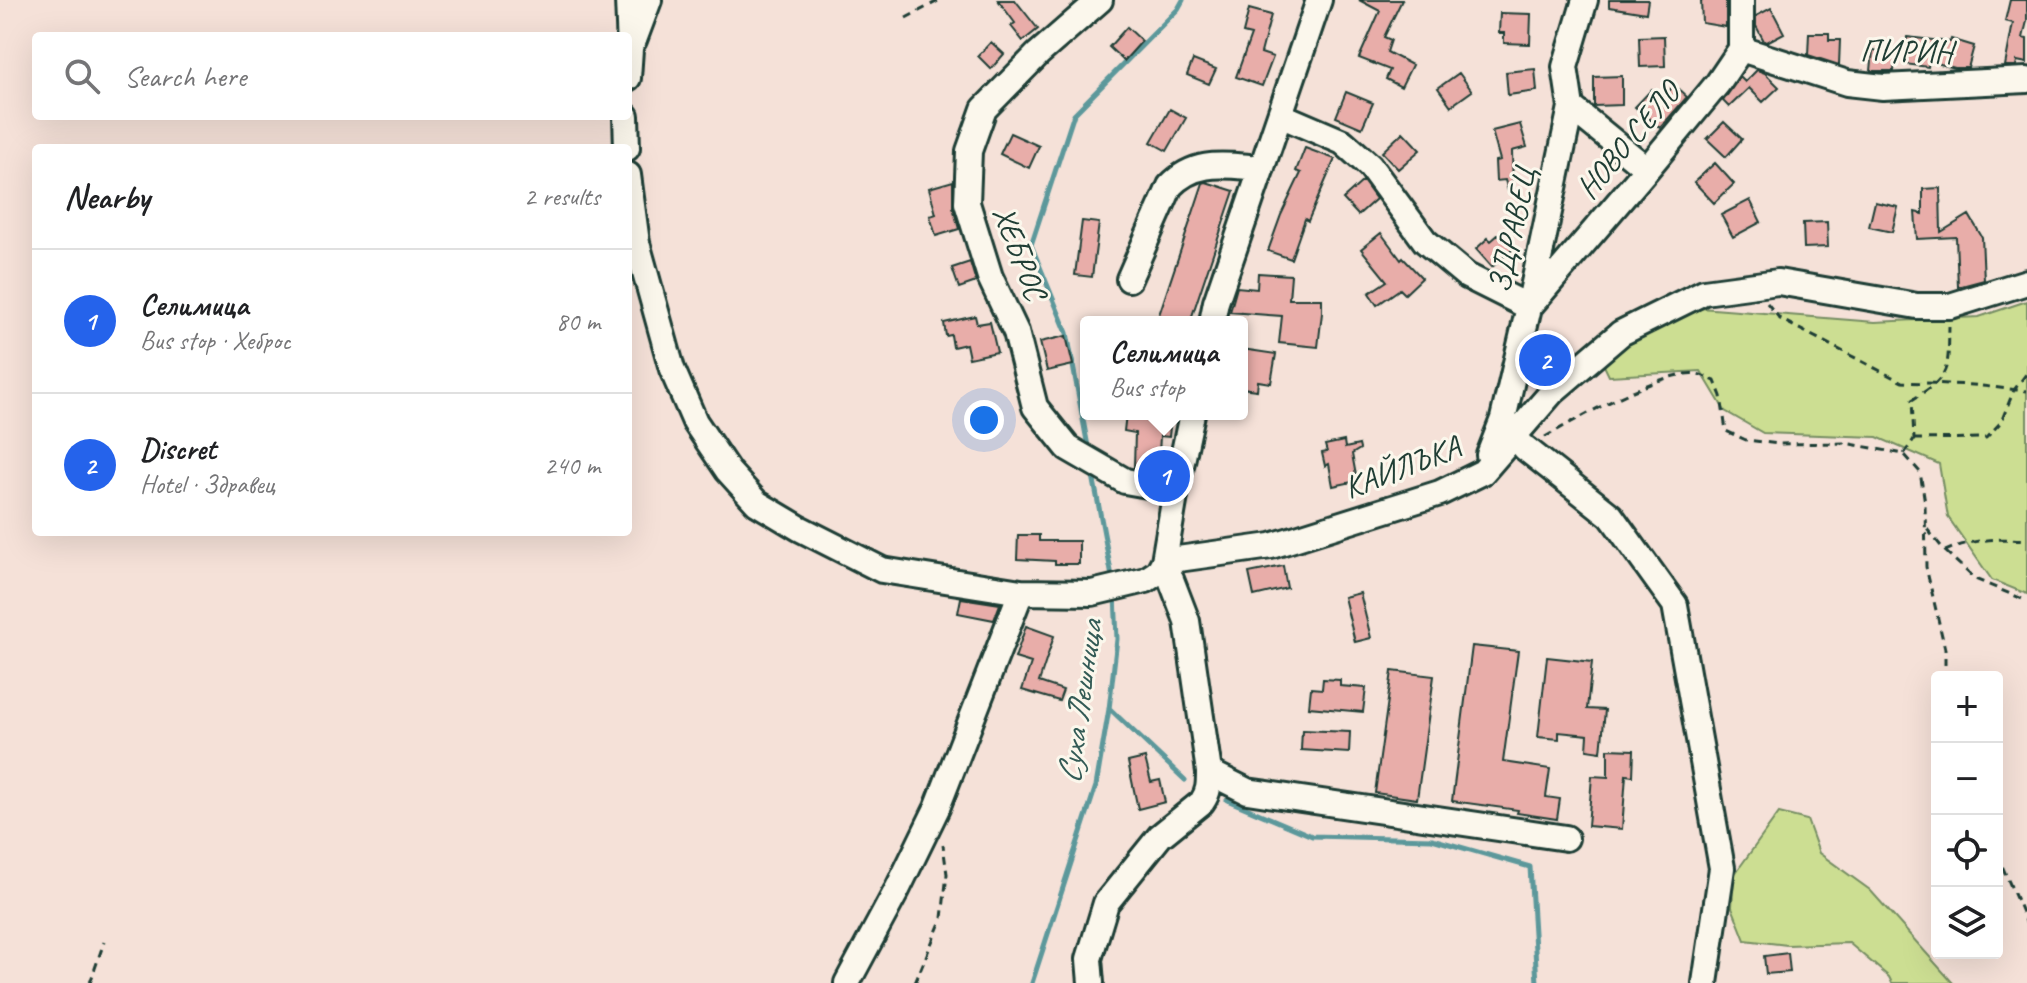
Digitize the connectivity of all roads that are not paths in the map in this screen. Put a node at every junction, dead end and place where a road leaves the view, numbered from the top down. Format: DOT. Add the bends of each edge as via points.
graph roads {
  1 [pos="628,0"];
  2 [pos="649,0"];
  3 [pos="1100,0"];
  4 [pos="1319,0"];
  5 [pos="1585,0"];
  6 [pos="1741,0"];
  7 [pos="629,32"];
  8 [pos="632,44"];
  9 [pos="1741,49"];
  10 [pos="2027,80"];
  11 [pos="1571,107"];
  12 [pos="1280,115"];
  13 [pos="626,120"];
  14 [pos="627,144"];
  15 [pos="1262,168"];
  16 [pos="1647,169"];
  17 [pos="632,205"];
  18 [pos="1129,279"];
  19 [pos="2027,282"];
  20 [pos="1529,307"];
  21 [pos="1213,316"];
  22 [pos="1191,420"];
  23 [pos="1525,448"];
  24 [pos="1483,472"];
  25 [pos="1176,490"];
  26 [pos="1164,561"];
  27 [pos="1021,592"];
  28 [pos="1209,772"];
  29 [pos="1566,838"];
  30 [pos="847,983"];
  31 [pos="1091,983"];
  32 [pos="1705,983"];
  1 -- 7 [label="street"];
  2 -- 8 [label="street"];
  3 -- 25 [label="street, ХЕБРОС" via="984,109 969,151 967,203 990,277 1016,332 1035,407 1068,448 1125,481"];
  4 -- 12 [label="street"];
  5 -- 11 [label="street, ЗДРАВЕЦ" via="1565,67"];
  6 -- 9 [label="street"];
  9 -- 10 [label="street, ПИРИН" via="1847,83 1883,87"];
  9 -- 16 [label="street, НОВО СЕЛО"];
  11 -- 16 [label="street"];
  11 -- 20 [label="street, ЗДРАВЕЦ"];
  12 -- 15 [label="street"];
  12 -- 20 [label="street" via="1343,142 1370,166 1425,241 1467,276"];
  13 -- 14 [label="street"];
  15 -- 18 [label="street" via="1207,164 1180,175 1170,186"];
  15 -- 21 [label="street"];
  16 -- 20 [label="street, НОВО СЕЛО"];
  17 -- 27 [label="street" via="637,243 672,369 695,422 757,503 882,570"];
  19 -- 24 [label="street, КАЙЛЪКА" via="1950,306 1917,306 1778,282 1704,292 1621,333 1553,391"];
  20 -- 24 [label="street, ЗДРАВЕЦ" via="1503,419"];
  22 -- 25 [label="street"];
  23 -- 32 [label="street" via="1611,516 1675,605 1722,868"];
  24 -- 26 [label="street, КАЙЛЪКА" via="1440,493 1271,546"];
  25 -- 26 [label="street"];
  26 -- 27 [label="street" via="1146,580 1114,589"];
  26 -- 28 [label="street" via="1187,621"];
  27 -- 30 [label="street" via="937,808"];
  28 -- 29 [label="street" via="1247,791"];
  28 -- 31 [label="street" via="1202,802 1160,836 1106,903 1089,959"];
}
